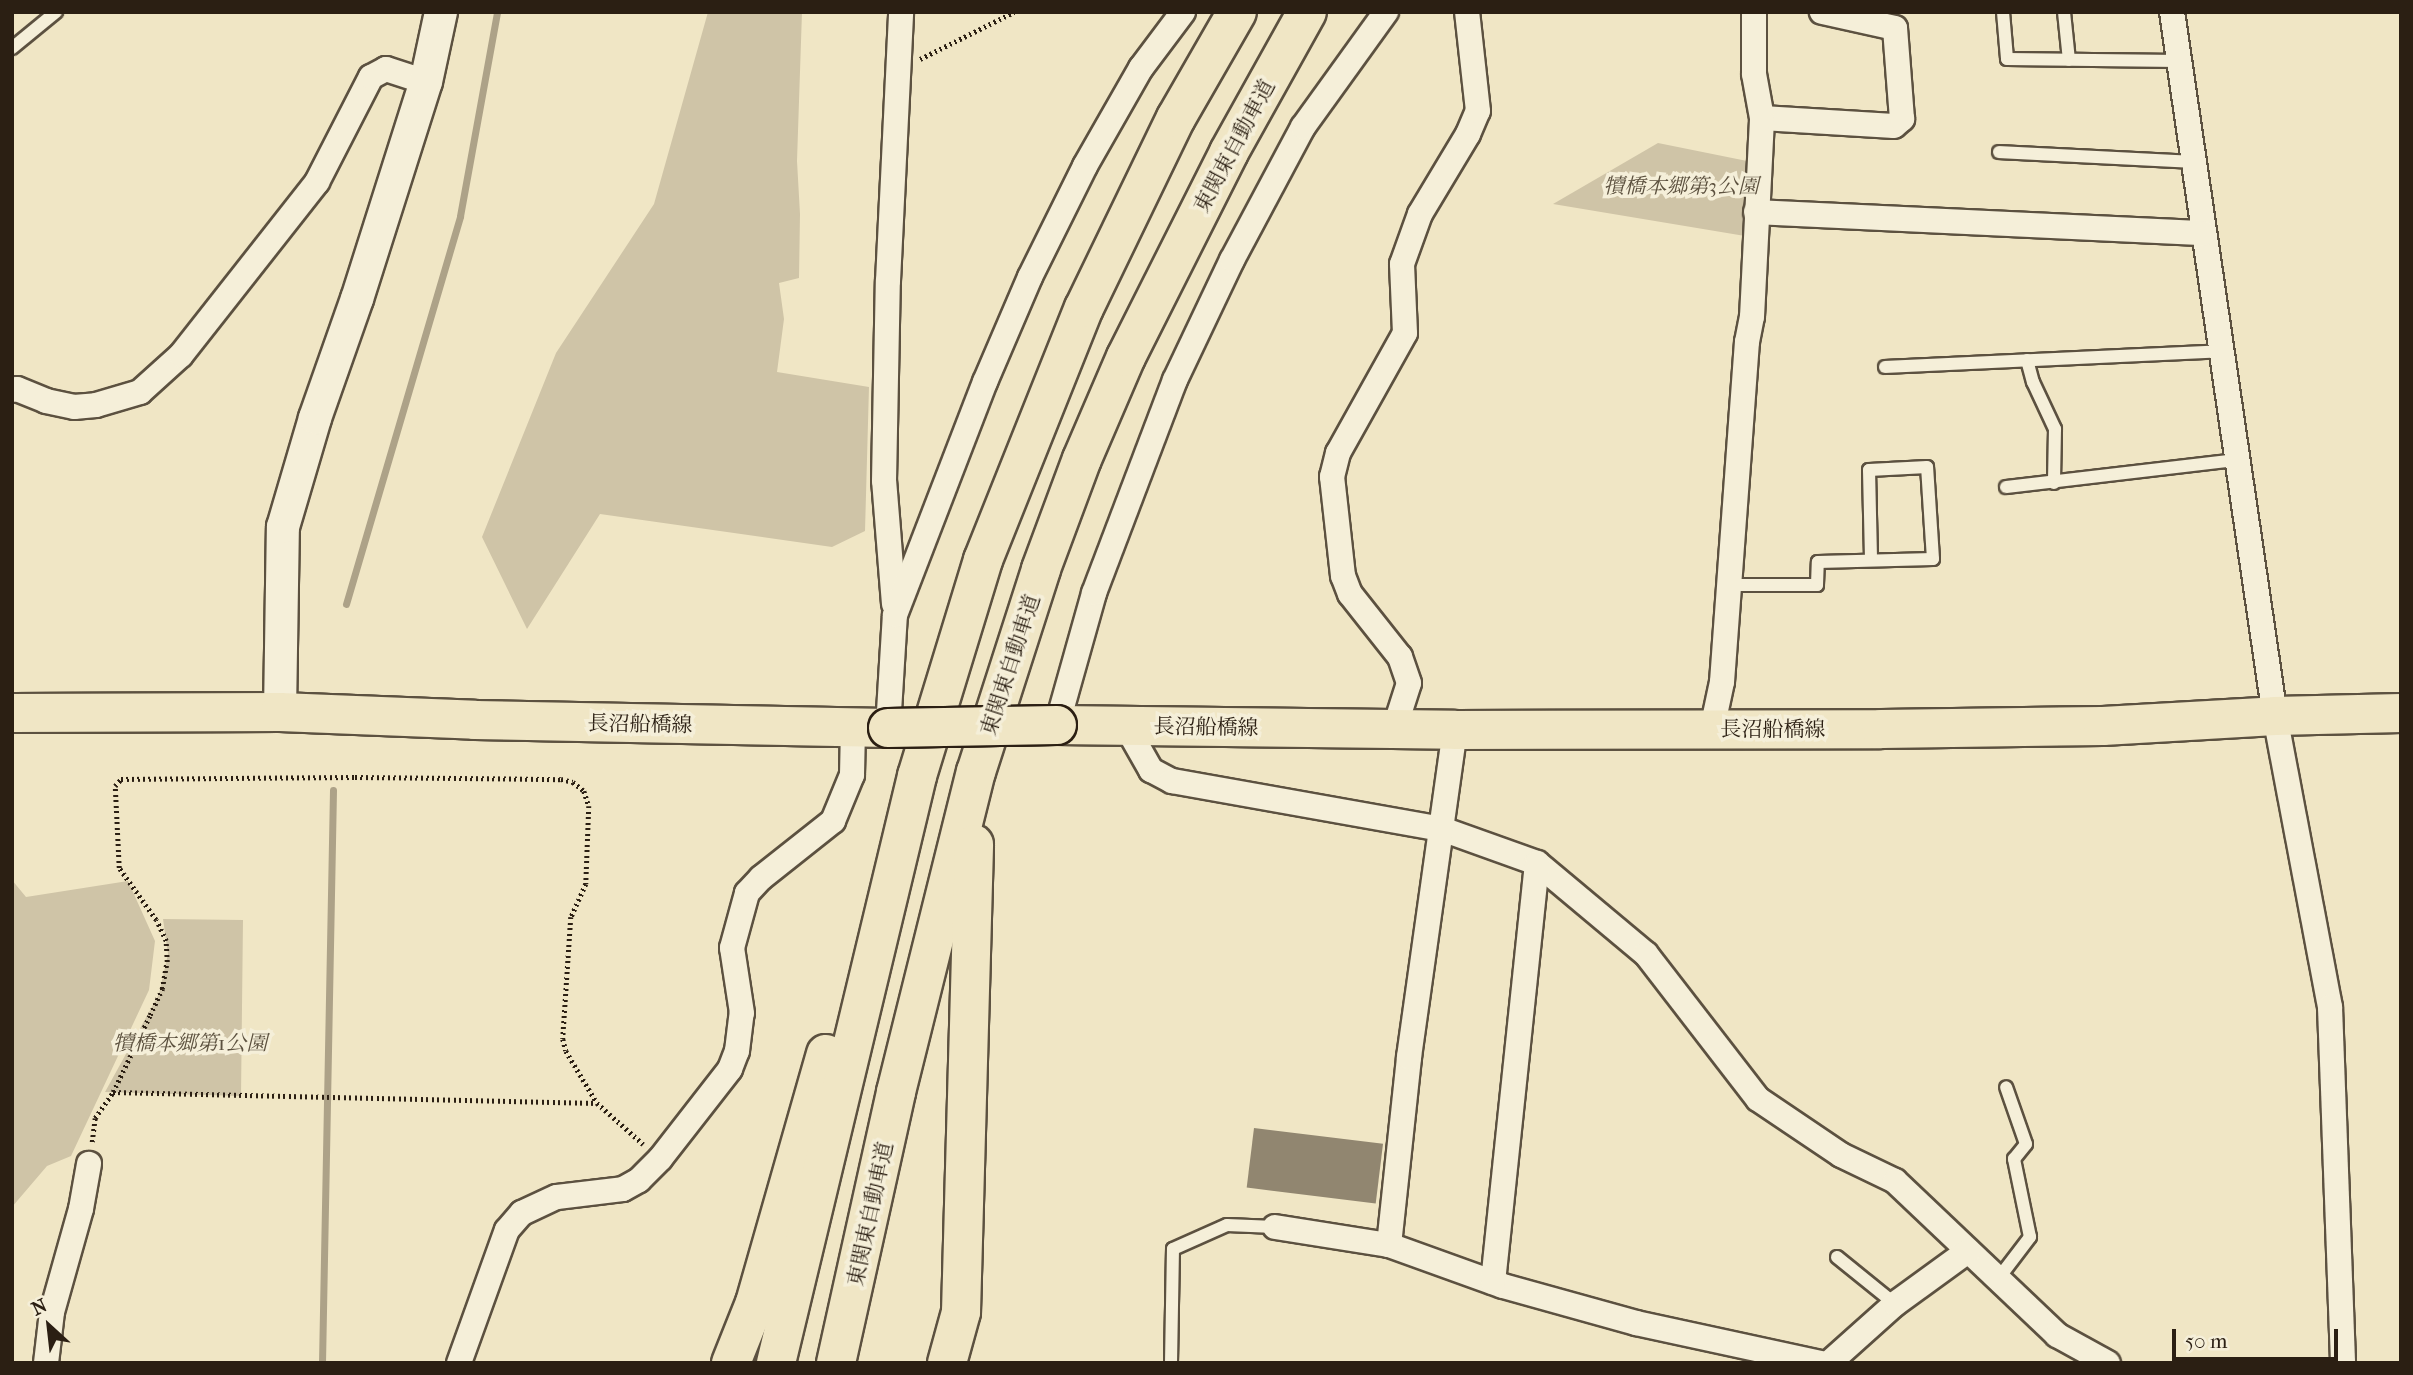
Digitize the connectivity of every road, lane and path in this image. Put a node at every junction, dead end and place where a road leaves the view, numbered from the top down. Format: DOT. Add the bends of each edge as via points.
graph roads {
  1 [pos="56,12"];
  2 [pos="440,12"];
  3 [pos="901,12"];
  4 [pos="1014,12"];
  5 [pos="1183,12"];
  6 [pos="1237,12"];
  7 [pos="1307,12"];
  8 [pos="1318,12"];
  9 [pos="1386,12"];
  10 [pos="1466,12"];
  11 [pos="1754,12"];
  12 [pos="1822,12"];
  13 [pos="2003,12"];
  14 [pos="2064,12"];
  15 [pos="2172,12"];
  16 [pos="12,48"];
  17 [pos="2068,60"];
  18 [pos="2179,61"];
  19 [pos="901,68"];
  20 [pos="426,82"];
  21 [pos="1762,118"];
  22 [pos="1229,152"];
  23 [pos="1999,152"];
  24 [pos="2194,162"];
  25 [pos="1756,212"];
  26 [pos="2204,233"];
  27 [pos="2221,351"];
  28 [pos="2027,360"];
  29 [pos="1885,367"];
  30 [pos="12,390"];
  31 [pos="2237,460"];
  32 [pos="2054,483"];
  33 [pos="2006,487"];
  34 [pos="1871,560"];
  35 [pos="1728,585"];
  36 [pos="895,615"];
  37 [pos="280,712"];
  38 [pos="12,713"];
  39 [pos="2401,713"];
  40 [pos="2275,716"];
  41 [pos="1057,725"];
  42 [pos="1126,726"];
  43 [pos="871,729"];
  44 [pos="1712,729"];
  45 [pos="1394,730"];
  46 [pos="1455,730"];
  47 [pos="976,772"];
  48 [pos="917,776"];
  49 [pos="1442,829"];
  50 [pos="1537,863"];
  51 [pos="2007,1087"];
  52 [pos="113,1092"];
  53 [pos="597,1103"];
  54 [pos="660,1159"];
  55 [pos="89,1164"];
  56 [pos="1275,1227"];
  57 [pos="1389,1244"];
  58 [pos="1968,1251"];
  59 [pos="1837,1257"];
  60 [pos="1998,1279"];
  61 [pos="1493,1282"];
  62 [pos="1895,1304"];
  63 [pos="46,1363"];
  64 [pos="459,1363"];
  65 [pos="732,1363"];
  66 [pos="776,1363"];
  67 [pos="836,1363"];
  68 [pos="947,1363"];
  69 [pos="1171,1363"];
  70 [pos="1821,1363"];
  71 [pos="1829,1363"];
  72 [pos="2108,1363"];
  73 [pos="2343,1363"];
  1 -- 16 [label="lane"];
  2 -- 20 [label="street"];
  3 -- 19 [label="street"];
  4 -- 19 [label="path"];
  5 -- 36 [label="street" via="1141,68 1085,166 1031,277 925,531"];
  6 -- 48 [label="main road" via="1175,118 1084,308 983,560"];
  7 -- 22 [label="main road, 東関東自動車道"];
  8 -- 22 [label="main road"];
  9 -- 41 [label="street" via="1303,127 1175,380 1094,593"];
  10 -- 45 [label="street" via="1478,111 1420,214 1402,264 1405,333 1338,453 1332,477 1343,576 1350,594 1400,657 1409,683"];
  11 -- 21 [label="street" via="1754,74"];
  12 -- 21 [label="street" via="1895,27 1902,119 1894,126"];
  13 -- 17 [label="lane" via="2007,59"];
  14 -- 17 [label="lane"];
  15 -- 18 [label="street"];
  17 -- 18 [label="lane"];
  18 -- 24 [label="street"];
  19 -- 36 [label="street" via="888,281 884,481"];
  20 -- 30 [label="street" via="386,69 371,77 317,182 181,355 141,392 74,407"];
  20 -- 37 [label="street" via="283,527"];
  21 -- 25 [label="street"];
  22 -- 47 [label="main road, 東関東自動車道" via="1126,358 1082,459 1041,569"];
  23 -- 24 [label="lane"];
  24 -- 26 [label="street"];
  25 -- 26 [label="street"];
  25 -- 35 [label="street" via="1752,317 1746,342"];
  26 -- 27 [label="street"];
  27 -- 28 [label="lane"];
  27 -- 31 [label="street"];
  28 -- 29 [label="lane"];
  28 -- 32 [label="lane" via="2055,429"];
  31 -- 32 [label="lane"];
  31 -- 40 [label="street"];
  32 -- 33 [label="lane"];
  34 -- 34 [label="lane" via="1933,559 1927,467 1869,470"];
  34 -- 35 [label="lane" via="1818,562 1817,585"];
  35 -- 44 [label="street" via="1722,682"];
  36 -- 43 [label="street"];
  37 -- 38 [label="main road, 長沼船橋線"];
  37 -- 43 [label="main road, 長沼船橋線"];
  39 -- 40 [label="main road, 長沼船橋線"];
  40 -- 44 [label="main road, 長沼船橋線" via="2103,726"];
  40 -- 73 [label="street" via="2330,1007"];
  41 -- 42 [label="main road, 長沼船橋線"];
  41 -- 43 [label="main road, 長沼船橋線, bridge"];
  42 -- 45 [label="main road, 長沼船橋線"];
  42 -- 49 [label="street" via="1151,771 1172,782"];
  43 -- 54 [label="street" via="833,821 747,893 732,948 742,1013 737,1051 730,1069"];
  44 -- 46 [label="main road, 長沼船橋線"];
  45 -- 46 [label="main road, 長沼船橋線"];
  46 -- 49 [label="street"];
  47 -- 67 [label="main road, 東関東自動車道" via="895,1092"];
  47 -- 68 [label="main road" via="961,1312"];
  48 -- 65 [label="main road" via="878,871 755,1303"];
  48 -- 66 [label="main road"];
  49 -- 50 [label="street"];
  49 -- 57 [label="street" via="1409,1057"];
  50 -- 58 [label="street" via="1646,954 1758,1099 1841,1154 1895,1181"];
  50 -- 61 [label="street"];
  51 -- 60 [label="lane" via="2026,1144 2014,1159 2031,1237"];
  52 -- 53 [label="path"];
  52 -- 53 [label="path" via="162,989 167,962 166,941 156,919 119,868 116,786 121,779 561,779 583,791 589,806 586,884 570,917 563,1039"];
  52 -- 55 [label="path" via="95,1118"];
  53 -- 54 [label="path"];
  54 -- 64 [label="street" via="623,1189 556,1197 522,1213 507,1230"];
  55 -- 63 [label="street" via="52,1312"];
  56 -- 57 [label="street"];
  56 -- 69 [label="lane" via="1227,1224 1173,1249"];
  57 -- 61 [label="street"];
  58 -- 60 [label="street"];
  58 -- 62 [label="street"];
  59 -- 62 [label="lane"];
  60 -- 72 [label="street" via="2057,1335"];
  61 -- 70 [label="street" via="1636,1323"];
  62 -- 71 [label="street"];
}
